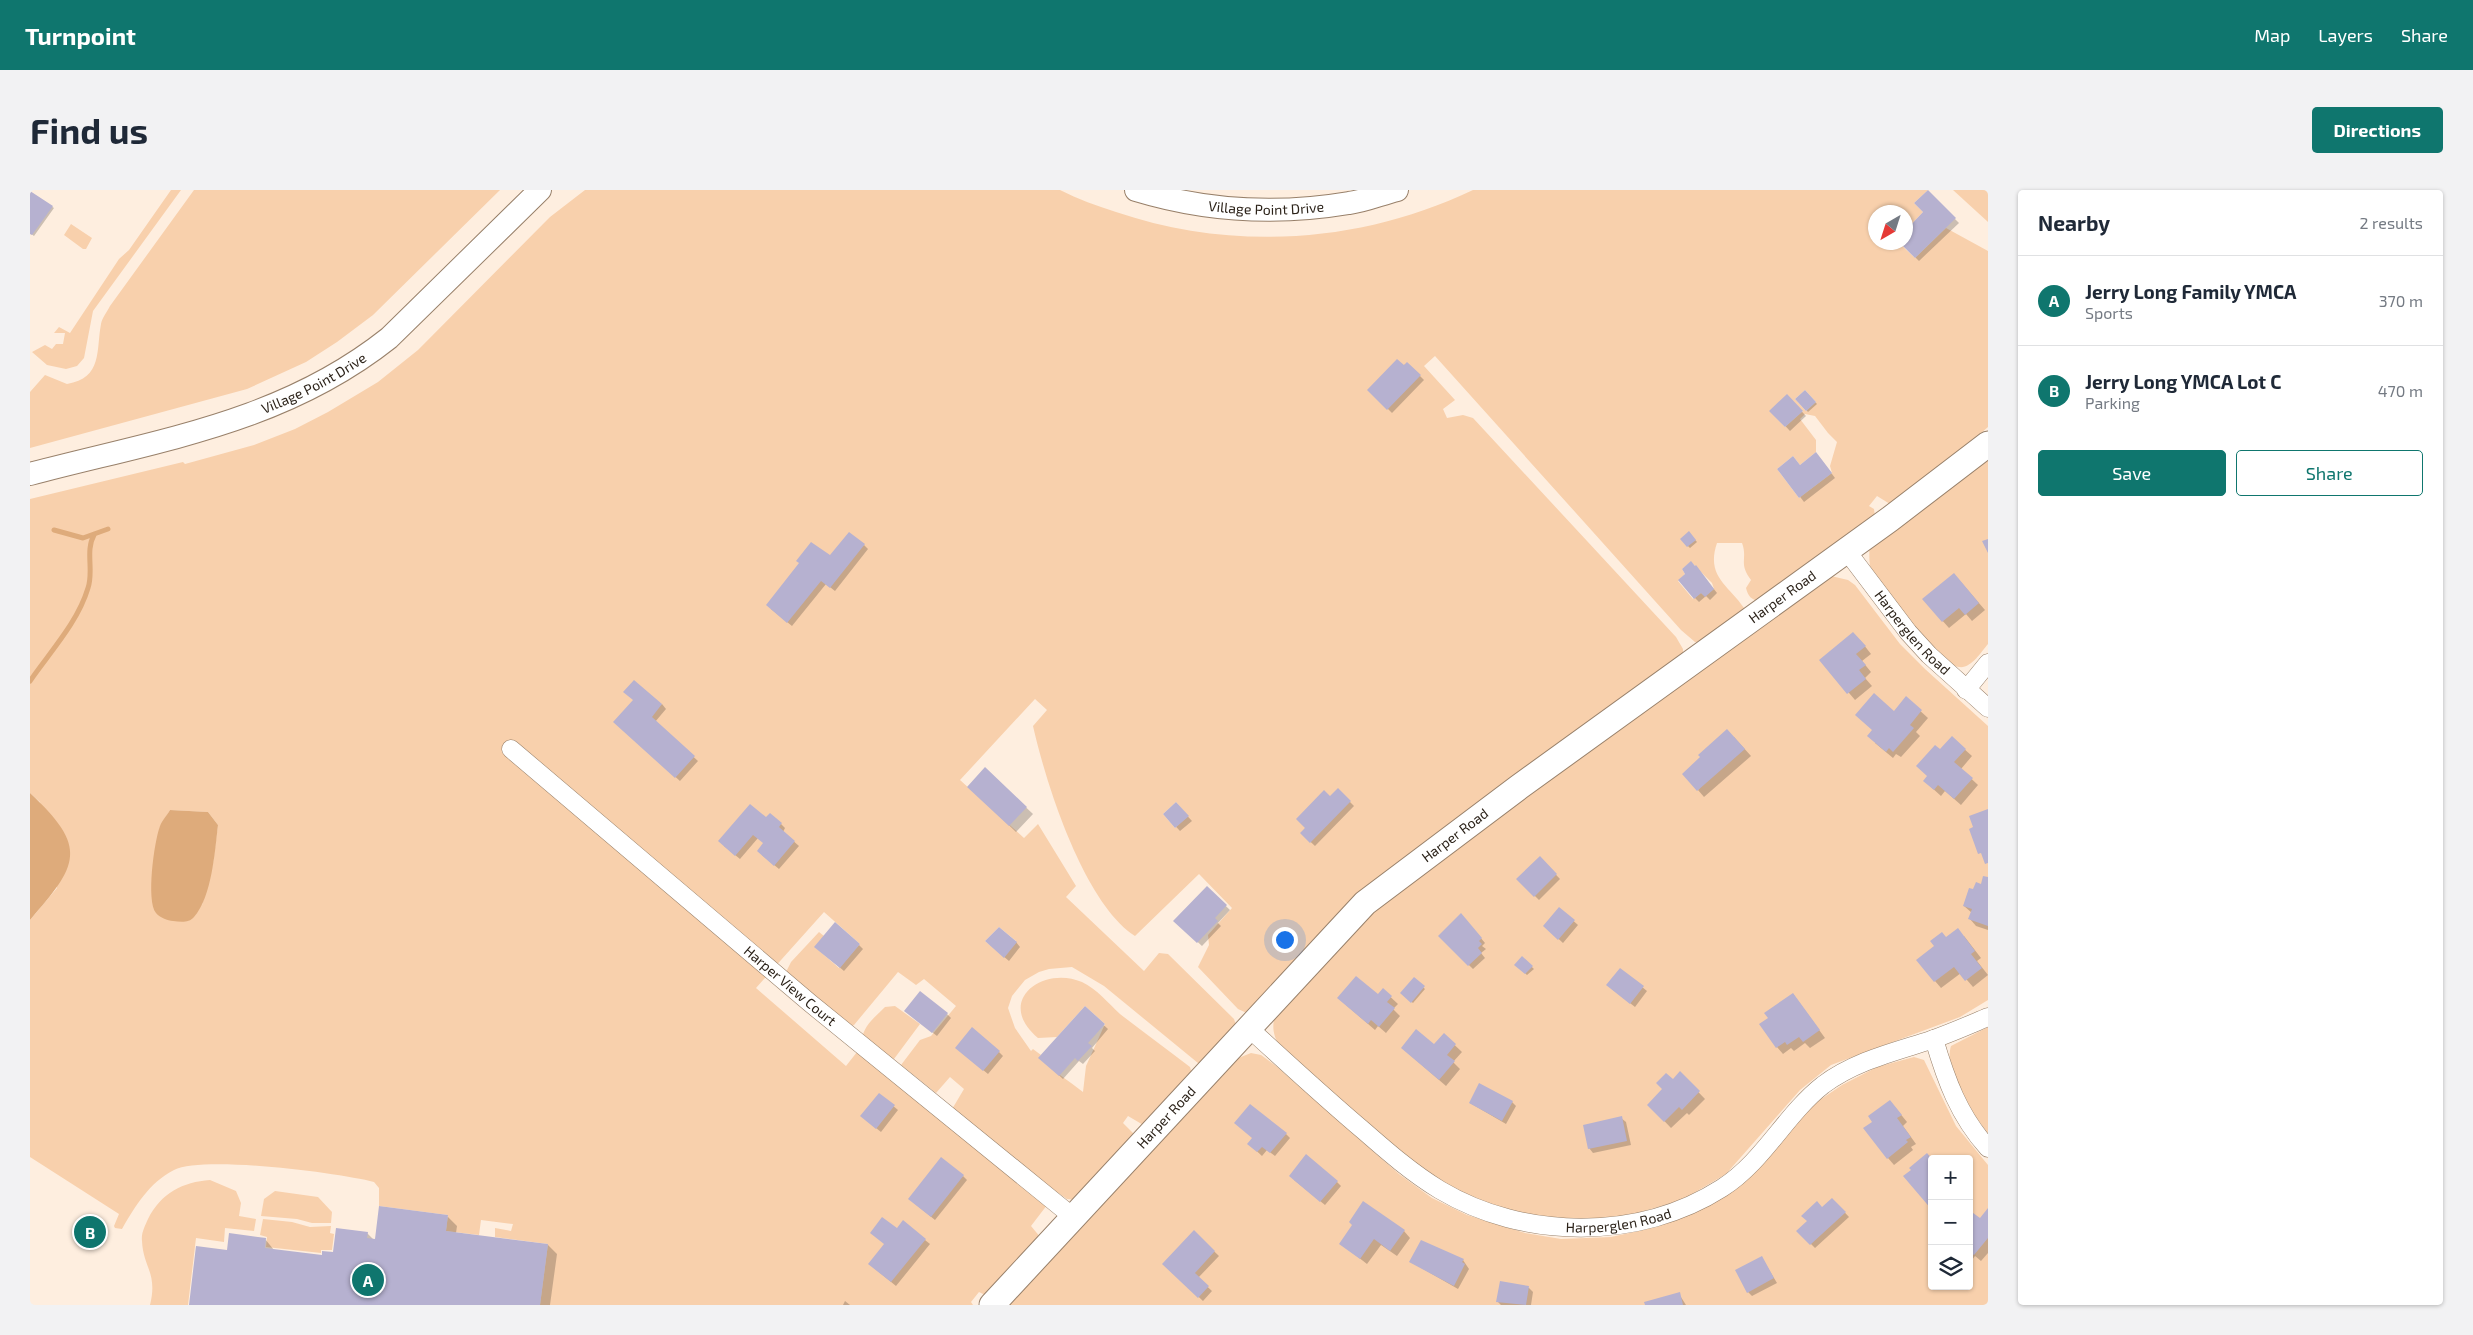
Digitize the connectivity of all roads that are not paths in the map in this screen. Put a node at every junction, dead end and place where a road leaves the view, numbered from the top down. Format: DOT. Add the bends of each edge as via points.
graph roads {
  1 [pos="540,190"];
  2 [pos="1136,190"];
  3 [pos="1397,190"];
  4 [pos="1988,444"];
  5 [pos="30,474"];
  6 [pos="1846,550"];
  7 [pos="1988,663"];
  8 [pos="1966,690"];
  9 [pos="1988,708"];
  10 [pos="511,749"];
  11 [pos="1988,1017"];
  12 [pos="1250,1029"];
  13 [pos="1934,1039"];
  14 [pos="1988,1148"];
  15 [pos="1073,1217"];
  16 [pos="992,1305"];
  1 -- 5 [label="street, Village Point Drive" via="389,338 323,384 249,416"];
  2 -- 3 [label="street, Village Point Drive" via="1161,198 1231,209 1290,210 1350,203"];
  4 -- 6 [label="main road, Harper Road"];
  6 -- 8 [label="street, Harperglen Road" via="1908,632"];
  6 -- 12 [label="main road, Harper Road" via="1364,903"];
  7 -- 8 [label="street"];
  8 -- 9 [label="street, Harperglen Road"];
  10 -- 15 [label="street, Harper View Court" via="810,1002"];
  11 -- 13 [label="street, Harperglen Road"];
  12 -- 13 [label="street, Harperglen Road" via="1385,1150 1440,1190 1502,1217 1566,1228 1632,1224 1694,1203 1721,1189 1762,1155 1809,1098 1839,1074 1866,1061"];
  12 -- 15 [label="main road, Harper Road"];
  13 -- 14 [label="street" via="1957,1106"];
  15 -- 16 [label="main road, Harper Road"];
}
